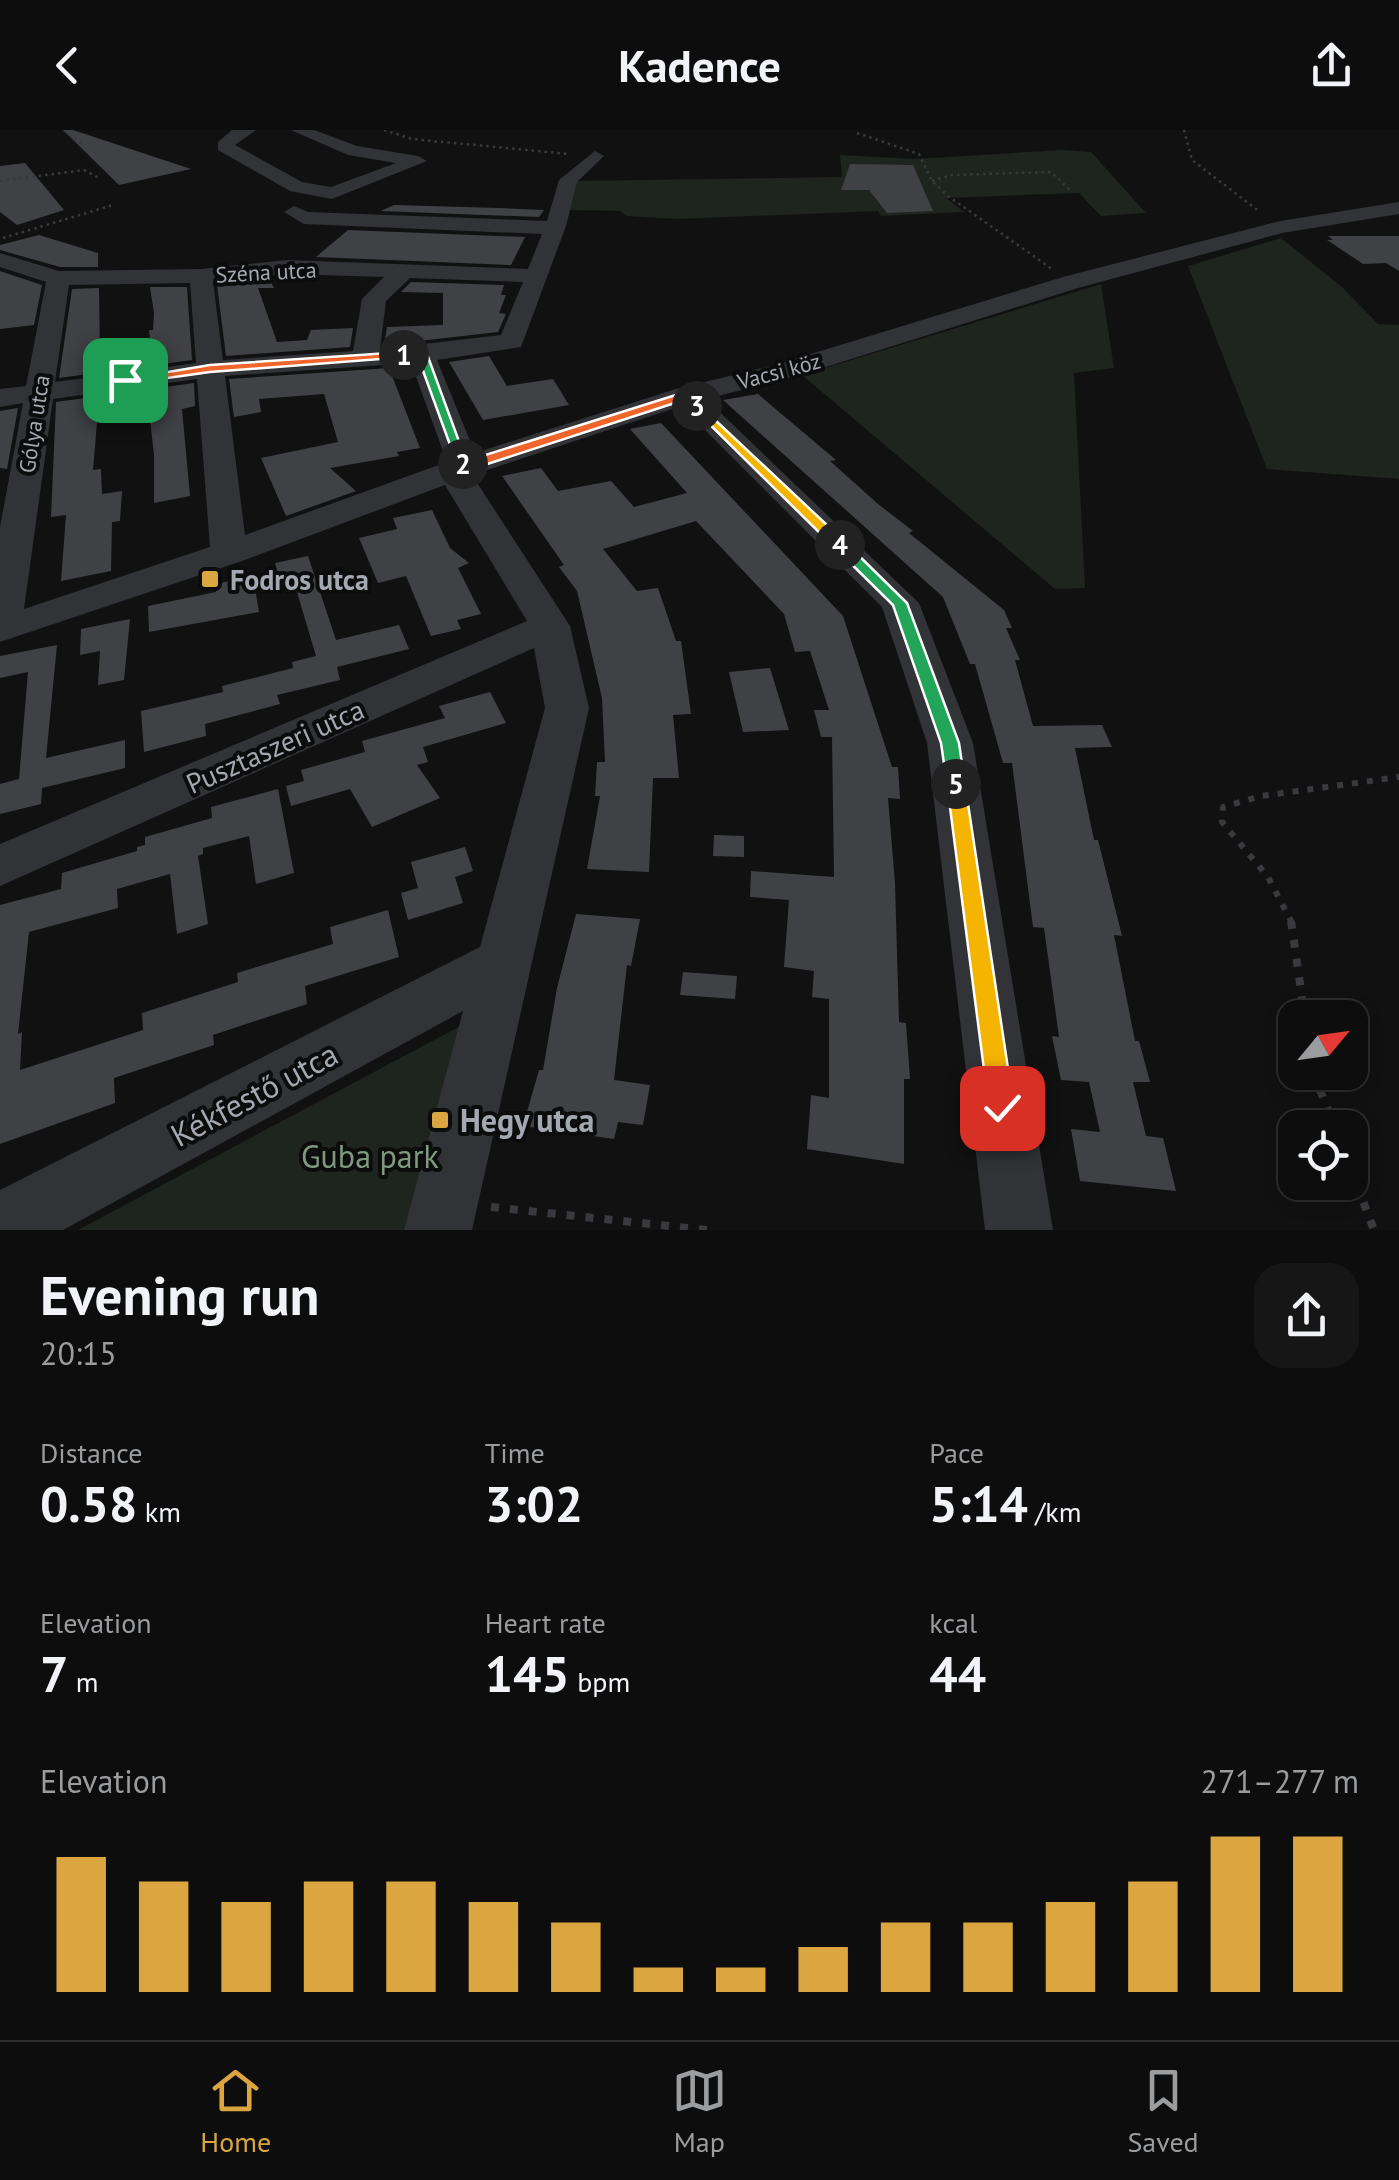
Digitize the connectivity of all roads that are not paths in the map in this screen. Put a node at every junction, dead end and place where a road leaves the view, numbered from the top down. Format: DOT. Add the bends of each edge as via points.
graph roads {
  1 [pos="248,130"];
  2 [pos="299,130"];
  3 [pos="240,131"];
  4 [pos="596,156"];
  5 [pos="332,193"];
  6 [pos="1399,208"];
  7 [pos="555,228"];
  8 [pos="0,260"];
  9 [pos="404,271"];
  10 [pos="201,276"];
  11 [pos="535,276"];
  12 [pos="58,278"];
  13 [pos="422,354"];
  14 [pos="365,358"];
  15 [pos="210,368"];
  16 [pos="40,392"];
  17 [pos="686,395"];
  18 [pos="0,398"];
  19 [pos="459,469"];
  20 [pos="229,553"];
  21 [pos="550,626"];
  22 [pos="1,630"];
  23 [pos="0,866"];
  24 [pos="507,960"];
  25 [pos="442,1216"];
  26 [pos="0,1228"];
  27 [pos="1019,1230"];
  1 -- 3 [label="street"];
  2 -- 5 [label="street" via="354,151 418,161"];
  3 -- 5 [label="street" via="224,146 297,186"];
  4 -- 7 [label="street" via="568,180"];
  5 -- 7 [label="street" via="294,215"];
  6 -- 17 [label="street, Vacsi köz" via="1280,227"];
  7 -- 11 [label="street"];
  8 -- 12 [label="street, Széna utca"];
  9 -- 10 [label="street, Széna utca" via="287,267"];
  9 -- 11 [label="street, Széna utca"];
  9 -- 14 [label="street" via="374,299"];
  10 -- 12 [label="street, Széna utca"];
  10 -- 15 [label="street"];
  11 -- 13 [label="street" via="512,341"];
  12 -- 16 [label="street, Gólya utca"];
  13 -- 14 [label="street"];
  13 -- 19 [label="street"];
  14 -- 15 [label="street"];
  15 -- 16 [label="street"];
  15 -- 20 [label="street"];
  16 -- 18 [label="street"];
  16 -- 22 [label="street, Gólya utca"];
  17 -- 19 [label="street, Vacsi köz"];
  17 -- 27 [label="street" via="900,603 950,743"];
  19 -- 20 [label="street, Vacsi köz"];
  19 -- 21 [label="street"];
  20 -- 22 [label="street, Vacsi köz"];
  21 -- 23 [label="street, Pusztaszeri utca"];
  21 -- 24 [label="street" via="567,708"];
  24 -- 25 [label="street"];
  24 -- 26 [label="street, Kékfestő utca"];
}
